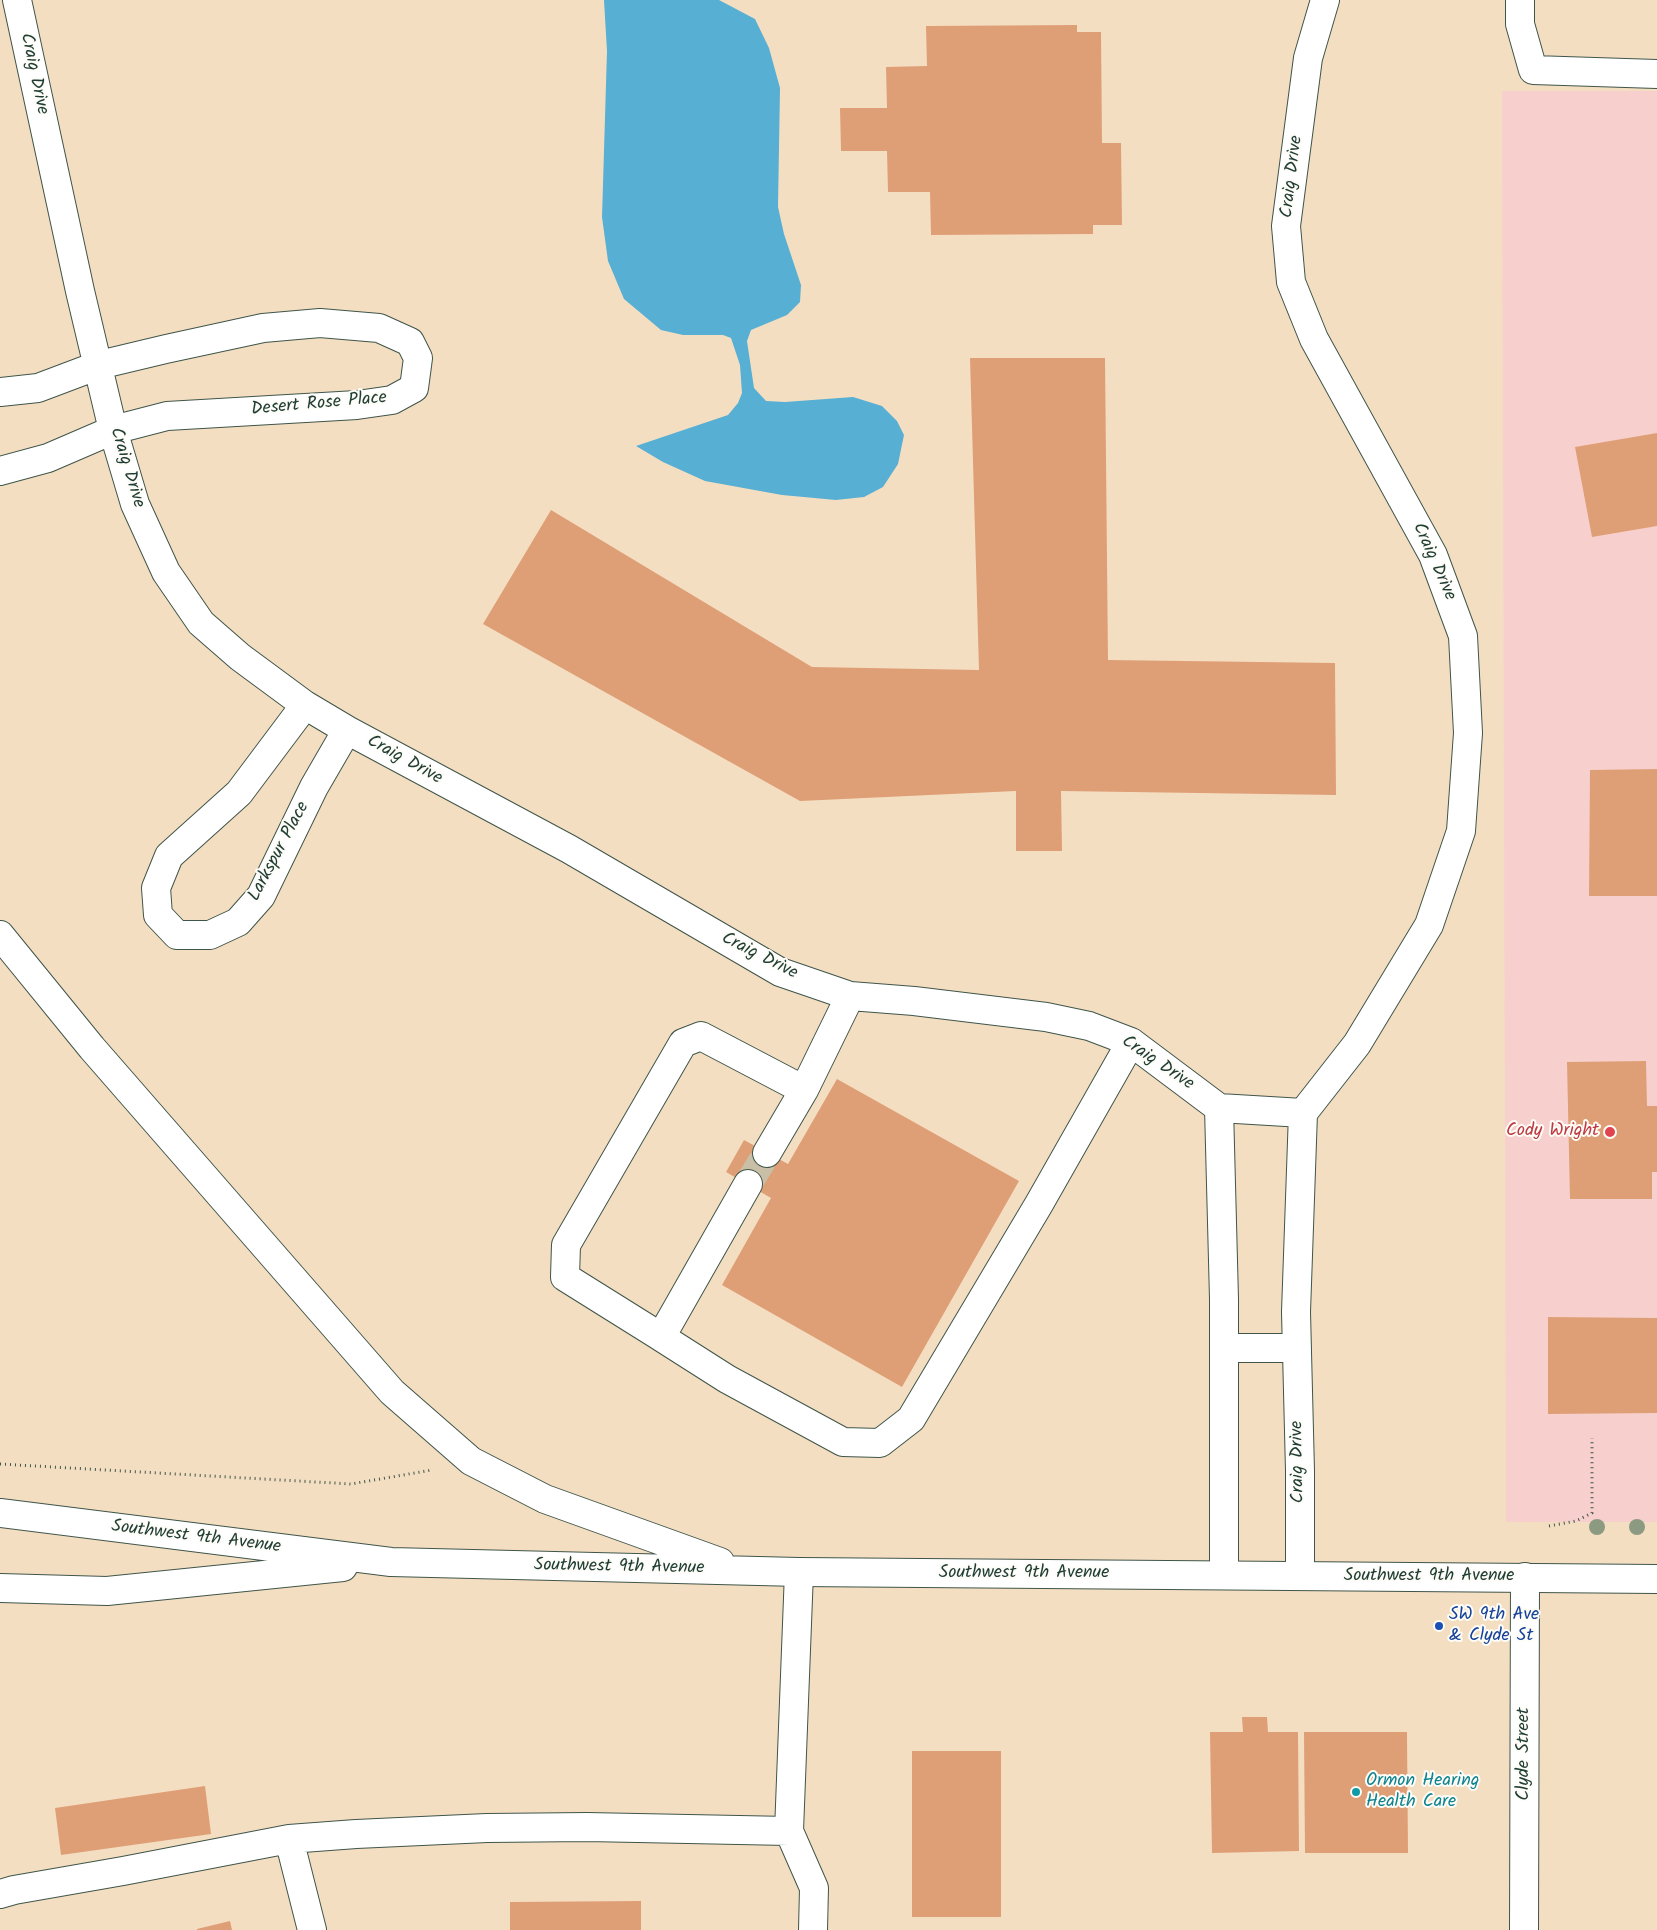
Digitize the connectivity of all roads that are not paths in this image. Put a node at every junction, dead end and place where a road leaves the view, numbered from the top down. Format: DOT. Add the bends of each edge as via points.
graph roads {
  1 [pos="17,0"];
  2 [pos="1325,0"];
  3 [pos="1520,0"];
  4 [pos="1657,74"];
  5 [pos="98,365"];
  6 [pos="0,392"];
  7 [pos="113,430"];
  8 [pos="0,471"];
  9 [pos="305,705"];
  10 [pos="347,730"];
  11 [pos="0,934"];
  12 [pos="850,996"];
  13 [pos="1131,1042"];
  14 [pos="804,1090"];
  15 [pos="1219,1108"];
  16 [pos="1303,1113"];
  17 [pos="767,1153"];
  18 [pos="748,1184"];
  19 [pos="661,1337"];
  20 [pos="1224,1348"];
  21 [pos="1297,1348"];
  22 [pos="0,1514"];
  23 [pos="391,1562"];
  24 [pos="743,1571"];
  25 [pos="799,1572"];
  26 [pos="1224,1575"];
  27 [pos="1300,1576"];
  28 [pos="1525,1578"];
  29 [pos="1657,1579"];
  30 [pos="0,1588"];
  31 [pos="107,1590"];
  32 [pos="0,1604"];
  33 [pos="789,1831"];
  34 [pos="288,1840"];
  35 [pos="0,1894"];
  36 [pos="312,1930"];
  37 [pos="813,1930"];
  38 [pos="1524,1930"];
  1 -- 5 [label="main road, Craig Drive"];
  2 -- 16 [label="main road, Craig Drive" via="1308,58 1286,226 1291,282 1314,339 1434,555 1463,636 1468,733 1461,831 1429,926 1357,1044"];
  3 -- 4 [label="main road" via="1520,24 1533,70"];
  5 -- 6 [label="main road, Desert Rose Place" via="38,388"];
  5 -- 7 [label="main road, Craig Drive"];
  5 -- 7 [label="main road, Desert Rose Place" via="263,328 320,323 379,328 410,342 418,358 414,388 392,400 357,405 167,416"];
  7 -- 8 [label="main road, Desert Rose Place" via="48,458"];
  7 -- 9 [label="main road, Craig Drive" via="135,504 166,572 201,623 240,657"];
  9 -- 10 [label="main road, Craig Drive"];
  9 -- 10 [label="main road, Larkspur Place" via="239,793 169,856 156,888 158,915 177,935 210,936 238,922 261,896 314,787"];
  10 -- 12 [label="main road, Craig Drive" via="569,849 780,972"];
  11 -- 24 [label="main road" via="92,1048 392,1392 471,1461 545,1499"];
  12 -- 13 [label="main road, Craig Drive" via="1046,1017 1089,1026"];
  12 -- 14 [label="main road"];
  13 -- 15 [label="main road, Craig Drive"];
  13 -- 19 [label="main road" via="911,1419 880,1443 843,1442 727,1379"];
  14 -- 17 [label="main road"];
  14 -- 19 [label="main road" via="701,1036 683,1043 566,1245 564,1277"];
  15 -- 16 [label="main road"];
  15 -- 20 [label="main road"];
  16 -- 21 [label="main road, Craig Drive"];
  18 -- 19 [label="main road"];
  20 -- 21 [label="main road"];
  20 -- 26 [label="main road"];
  21 -- 27 [label="main road, Craig Drive"];
  22 -- 23 [label="main road, Southwest 9th Avenue"];
  23 -- 24 [label="main road, Southwest 9th Avenue"];
  23 -- 31 [label="main road, Southwest 9th Avenue"];
  24 -- 25 [label="main road, Southwest 9th Avenue"];
  25 -- 26 [label="main road, Southwest 9th Avenue"];
  25 -- 33 [label="main road"];
  26 -- 27 [label="main road, Southwest 9th Avenue"];
  27 -- 28 [label="main road, Southwest 9th Avenue"];
  28 -- 29 [label="main road, Southwest 9th Avenue"];
  28 -- 38 [label="main road, Clyde Street"];
  30 -- 31 [label="main road, Southwest 9th Avenue"];
  31 -- 32 [label="main road"];
  33 -- 34 [label="main road" via="487,1828 407,1830"];
  33 -- 37 [label="main road" via="814,1888"];
  34 -- 35 [label="main road"];
  34 -- 36 [label="main road"];
}
